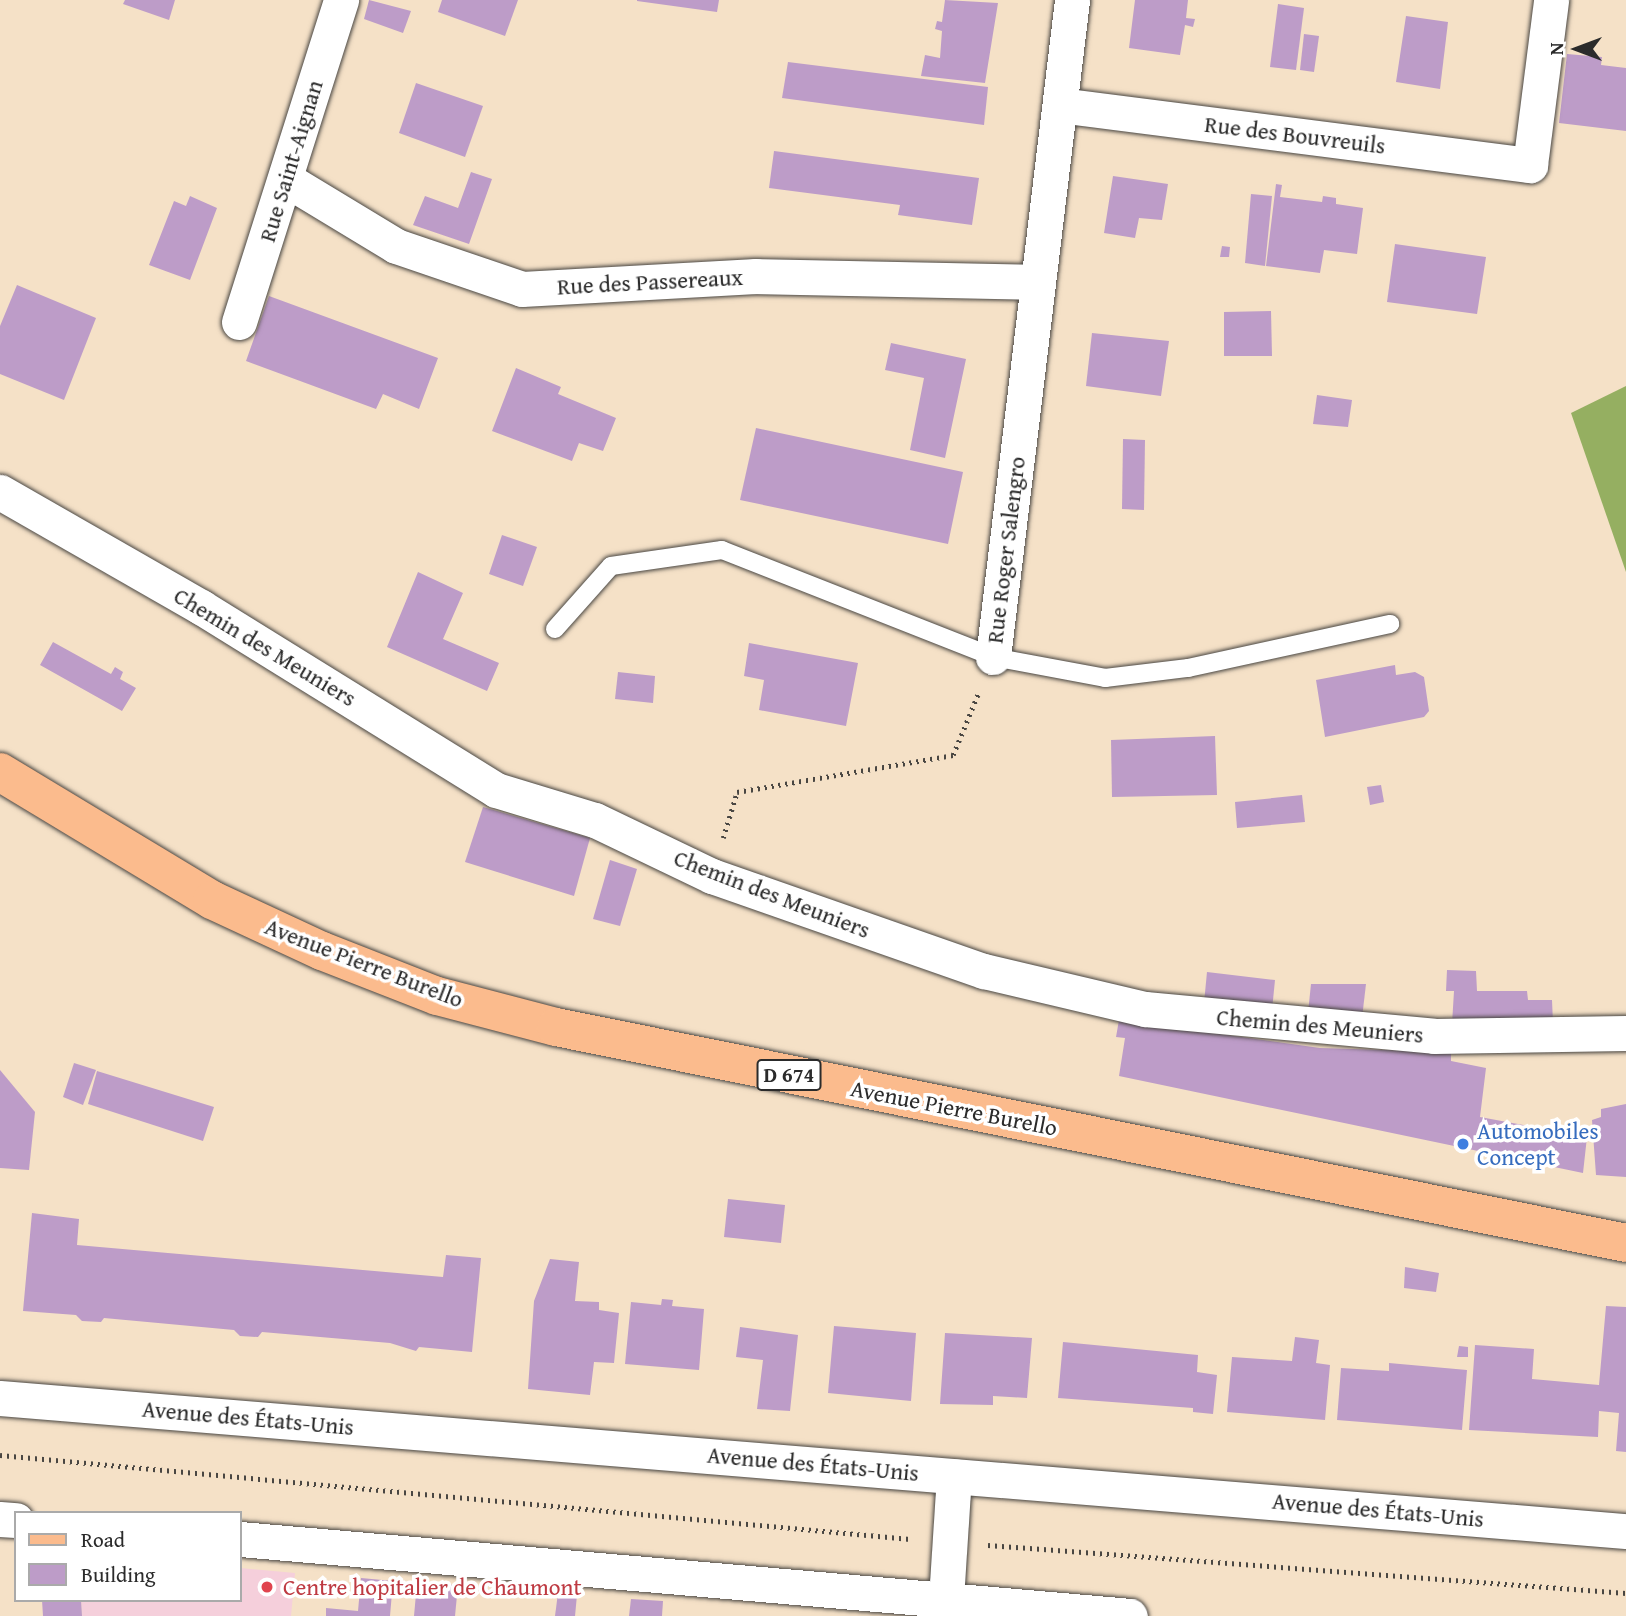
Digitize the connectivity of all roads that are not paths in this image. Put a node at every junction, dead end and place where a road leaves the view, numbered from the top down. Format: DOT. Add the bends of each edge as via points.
graph roads {
  1 [pos="341,0"];
  2 [pos="1072,0"];
  3 [pos="1551,0"];
  4 [pos="1060,105"];
  5 [pos="287,180"];
  6 [pos="1038,282"];
  7 [pos="239,322"];
  8 [pos="0,492"];
  9 [pos="1390,624"];
  10 [pos="555,629"];
  11 [pos="993,657"];
  12 [pos="0,772"];
  13 [pos="1626,1033"];
  14 [pos="1626,1243"];
  15 [pos="0,1398"];
  16 [pos="954,1476"];
  17 [pos="1626,1531"];
  18 [pos="242,1539"];
  19 [pos="946,1599"];
  20 [pos="1069,1613"];
  21 [pos="1130,1616"];
  1 -- 5 [label="street, Rue Saint-Aignan"];
  2 -- 4 [label="street, Rue Roger Salengro"];
  3 -- 4 [label="street, Rue des Bouvreuils" via="1530,165"];
  4 -- 6 [label="street, Rue Roger Salengro"];
  5 -- 6 [label="street, Rue des Passereaux" via="396,246 522,289 756,276"];
  5 -- 7 [label="street, Rue Saint-Aignan"];
  6 -- 11 [label="street, Rue Roger Salengro"];
  8 -- 13 [label="street, Chemin des Meuniers" via="201,607 496,790 595,820 712,876 984,971 1145,1009 1434,1036"];
  9 -- 11 [label="lane" via="1188,668 1105,678"];
  10 -- 11 [label="lane, Rue Roger Salengro" via="611,566 722,550"];
  12 -- 14 [label="main road, Avenue Pierre Burello / D 674" via="212,900 322,951 437,996 556,1027"];
  15 -- 16 [label="street, Avenue des États-Unis"];
  16 -- 17 [label="street, Avenue des États-Unis"];
  16 -- 19 [label="street"];
  18 -- 19 [label="street"];
  19 -- 20 [label="street"];
  20 -- 21 [label="street"];
}
